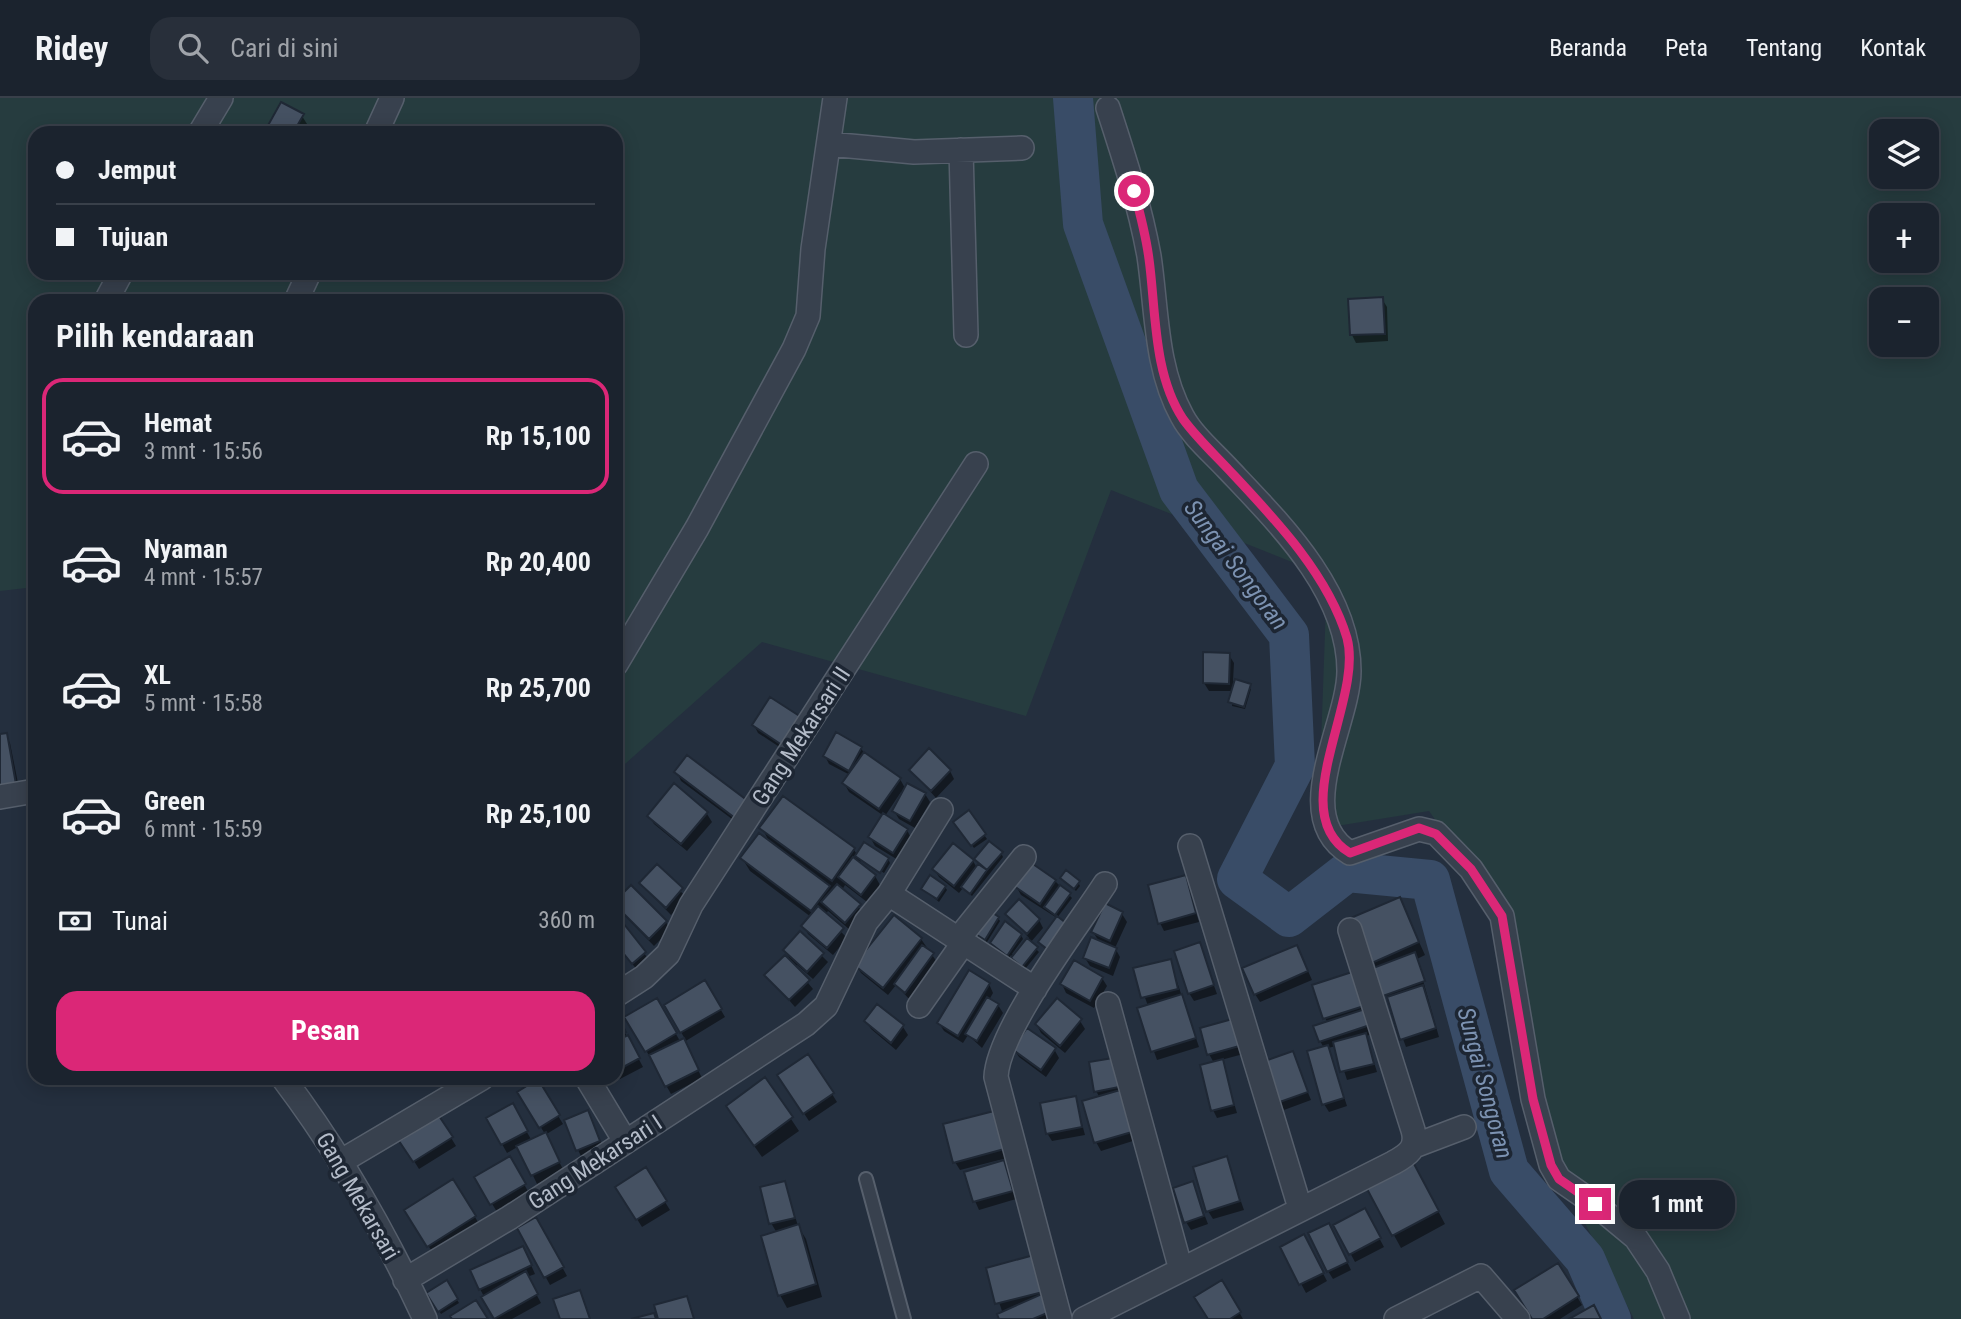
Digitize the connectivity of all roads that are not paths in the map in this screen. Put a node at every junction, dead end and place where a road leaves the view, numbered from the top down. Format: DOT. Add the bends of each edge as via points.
graph roads {
  1 [pos="221,98"];
  2 [pos="392,98"];
  3 [pos="835,98"];
  4 [pos="1108,108"];
  5 [pos="204,126"];
  6 [pos="379,126"];
  7 [pos="830,144"];
  8 [pos="1022,148"];
  9 [pos="961,150"];
  10 [pos="965,335"];
  11 [pos="976,464"];
  12 [pos="623,652"];
  13 [pos="28,792"];
  14 [pos="0,797"];
  15 [pos="941,810"];
  16 [pos="1190,846"];
  17 [pos="1024,857"];
  18 [pos="1105,884"];
  19 [pos="889,894"];
  20 [pos="1350,930"];
  21 [pos="962,940"];
  22 [pos="1035,989"];
  23 [pos="623,990"];
  24 [pos="1108,1004"];
  25 [pos="919,1006"];
  26 [pos="288,1085"];
  27 [pos="470,1085"];
  28 [pos="591,1085"];
  29 [pos="1464,1127"];
  30 [pos="625,1141"];
  31 [pos="1414,1146"];
  32 [pos="340,1162"];
  33 [pos="866,1179"];
  34 [pos="1300,1208"];
  35 [pos="1181,1270"];
  36 [pos="405,1280"];
  37 [pos="425,1319"];
  38 [pos="904,1319"];
  39 [pos="1060,1319"];
  40 [pos="1084,1319"];
  41 [pos="1396,1319"];
  42 [pos="1518,1319"];
  43 [pos="1678,1319"];
  1 -- 5 [label="street"];
  2 -- 6 [label="street"];
  3 -- 7 [label="street"];
  4 -- 43 [label="street" via="1141,218 1169,390 1183,418 1308,558 1347,639 1349,674 1323,787 1324,821 1339,847 1350,853 1419,828 1436,834 1471,869 1502,916 1533,1099 1551,1165 1559,1179 1636,1238 1658,1271"];
  7 -- 9 [label="street" via="914,152"];
  7 -- 12 [label="street" via="813,249 808,316 697,528"];
  8 -- 9 [label="street"];
  9 -- 10 [label="street"];
  11 -- 23 [label="street, Gang Mekarsari II" via="697,897 668,954"];
  13 -- 14 [label="street"];
  15 -- 19 [label="street, Gang Mekarsari I"];
  16 -- 34 [label="street"];
  17 -- 21 [label="street"];
  18 -- 22 [label="street"];
  19 -- 21 [label="street"];
  19 -- 30 [label="street, Gang Mekarsari I" via="866,922 825,1006 783,1042"];
  20 -- 31 [label="street" via="1413,1130"];
  21 -- 22 [label="street"];
  21 -- 25 [label="street"];
  22 -- 39 [label="street" via="997,1058 996,1077"];
  24 -- 35 [label="street"];
  26 -- 32 [label="street, Gang Mekarsari"];
  27 -- 32 [label="street"];
  28 -- 30 [label="street"];
  29 -- 31 [label="street"];
  30 -- 36 [label="street, Gang Mekarsari I"];
  31 -- 34 [label="street" via="1408,1155"];
  32 -- 36 [label="street, Gang Mekarsari"];
  33 -- 38 [label="lane"];
  34 -- 35 [label="street"];
  35 -- 40 [label="street"];
  36 -- 37 [label="street, Gang Mekarsari"];
  41 -- 42 [label="street" via="1481,1276"];
}
